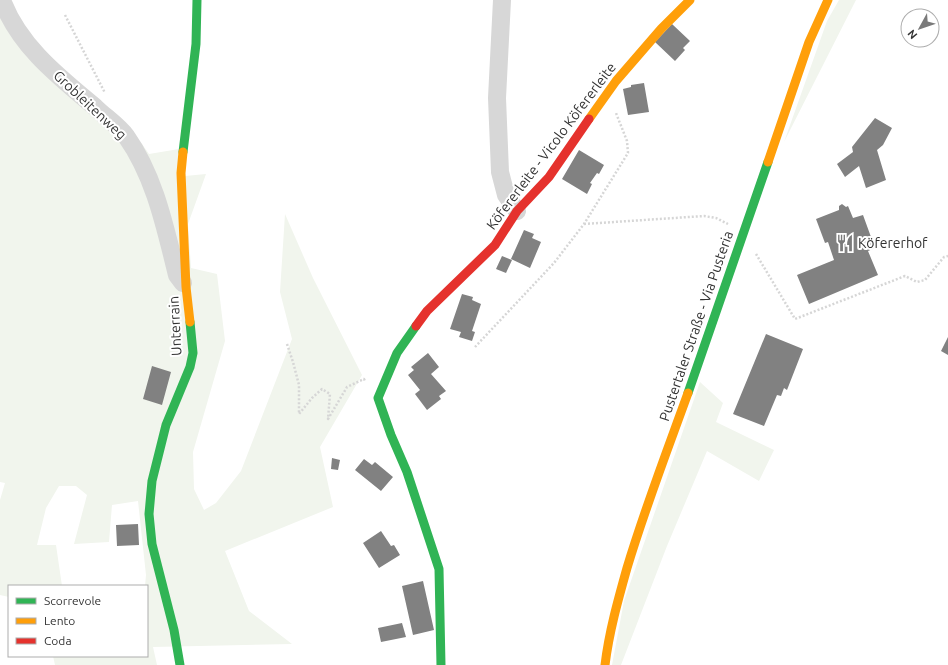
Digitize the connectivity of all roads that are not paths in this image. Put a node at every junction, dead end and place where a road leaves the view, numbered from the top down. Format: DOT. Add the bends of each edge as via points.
graph roads {
  1 [pos="2,0"];
  2 [pos="197,0"];
  3 [pos="502,0"];
  4 [pos="690,0"];
  5 [pos="828,0"];
  6 [pos="517,212"];
  7 [pos="186,286"];
  8 [pos="180,665"];
  9 [pos="441,665"];
  10 [pos="605,665"];
  1 -- 7 [label="street, Grobleitenweg" via="22,36 46,65 126,134 152,182 178,275"];
  2 -- 7 [label="street, Unterrain" via="196,44 181,173"];
  3 -- 6 [label="street" via="497,98 500,172 506,195"];
  4 -- 6 [label="street, Köfererleite - Vicolo Köfererleite" via="661,28 616,81 549,177"];
  5 -- 10 [label="street, Pustertaler Straße - Via Pusteria" via="809,42 706,344 639,528 618,599"];
  6 -- 9 [label="street, Köfererleite - Vicolo Köfererleite" via="494,245 428,312 397,353 378,398 407,472 439,569"];
  7 -- 8 [label="street, Unterrain" via="193,353 190,367 166,425 152,481 149,514 152,544 174,630"];
}
